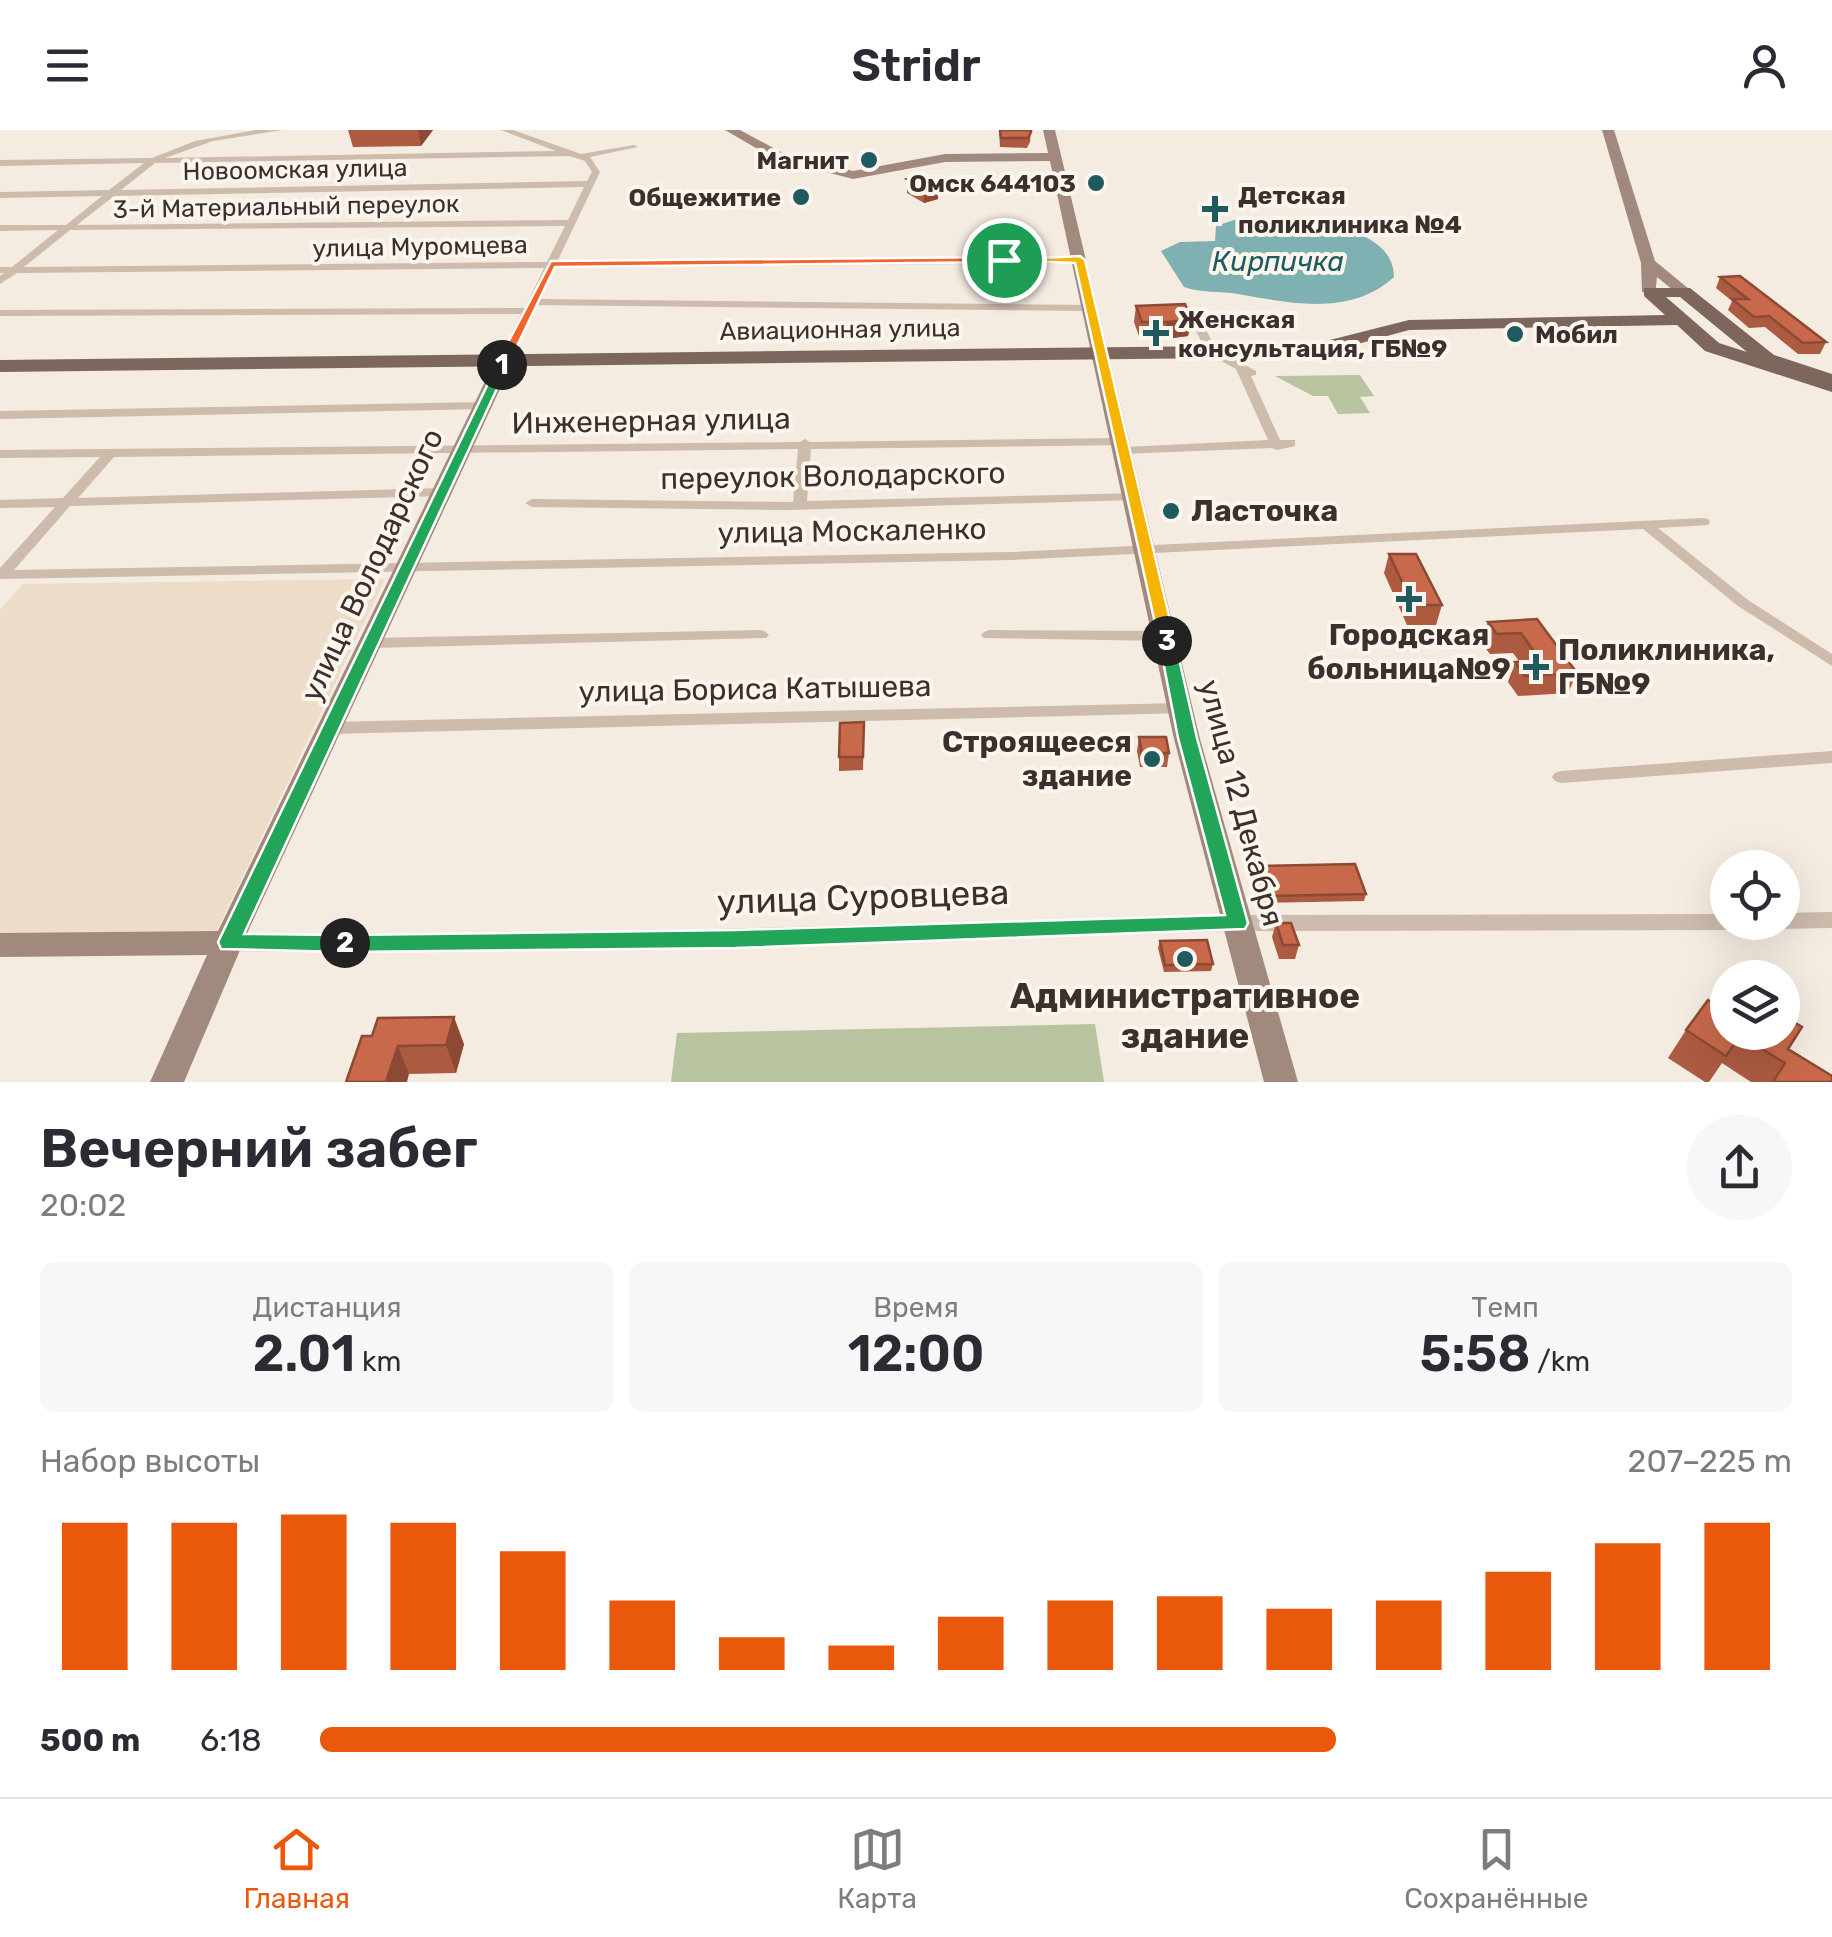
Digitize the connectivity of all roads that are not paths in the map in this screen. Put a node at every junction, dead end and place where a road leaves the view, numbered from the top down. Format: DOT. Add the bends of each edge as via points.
graph roads {
  1 [pos="278,130"];
  2 [pos="505,130"];
  3 [pos="731,130"];
  4 [pos="1049,130"];
  5 [pos="1608,130"];
  6 [pos="634,147"];
  7 [pos="576,154"];
  8 [pos="1056,157"];
  9 [pos="152,161"];
  10 [pos="0,163"];
  11 [pos="592,184"];
  12 [pos="112,193"];
  13 [pos="0,195"];
  14 [pos="572,223"];
  15 [pos="0,228"];
  16 [pos="70,228"];
  17 [pos="1080,260"];
  18 [pos="1648,263"];
  19 [pos="551,264"];
  20 [pos="0,270"];
  21 [pos="13,271"];
  22 [pos="0,281"];
  23 [pos="1650,292"];
  24 [pos="1684,292"];
  25 [pos="531,306"];
  26 [pos="1091,308"];
  27 [pos="0,312"];
  28 [pos="1192,312"];
  29 [pos="1677,320"];
  30 [pos="1749,346"];
  31 [pos="1212,351"];
  32 [pos="1720,351"];
  33 [pos="1101,352"];
  34 [pos="505,359"];
  35 [pos="0,366"];
  36 [pos="1832,383"];
  37 [pos="483,406"];
  38 [pos="0,414"];
  39 [pos="805,442"];
  40 [pos="1124,447"];
  41 [pos="463,449"];
  42 [pos="111,452"];
  43 [pos="0,454"];
  44 [pos="443,492"];
  45 [pos="1134,496"];
  46 [pos="66,502"];
  47 [pos="532,503"];
  48 [pos="0,504"];
  49 [pos="800,504"];
  50 [pos="1704,522"];
  51 [pos="1648,527"];
  52 [pos="1147,550"];
  53 [pos="407,567"];
  54 [pos="1,575"];
  55 [pos="761,635"];
  56 [pos="989,635"];
  57 [pos="1166,636"];
  58 [pos="371,643"];
  59 [pos="1832,661"];
  60 [pos="1181,709"];
  61 [pos="330,728"];
  62 [pos="1832,757"];
  63 [pos="1561,778"];
  64 [pos="1832,920"];
  65 [pos="1800,921"];
  66 [pos="1710,922"];
  67 [pos="1238,923"];
  68 [pos="229,942"];
  69 [pos="0,945"];
  70 [pos="167,1082"];
  71 [pos="1281,1082"];
  1 -- 9 [label="street" via="196,140"];
  2 -- 7 [label="street"];
  3 -- 8 [label="main road" via="778,155 853,175 945,158"];
  4 -- 8 [label="main road, улица 12 Декабря"];
  5 -- 18 [label="main road"];
  6 -- 7 [label="street"];
  7 -- 9 [label="street"];
  7 -- 11 [label="street" via="595,166"];
  8 -- 17 [label="main road, улица 12 Декабря"];
  9 -- 10 [label="street"];
  9 -- 12 [label="street"];
  11 -- 12 [label="street, Новоомская улица"];
  11 -- 14 [label="street, улица Володарского"];
  12 -- 13 [label="street, Новоомская улица"];
  12 -- 16 [label="street"];
  14 -- 16 [label="street, 3-й Материальный переулок"];
  14 -- 19 [label="street, улица Володарского"];
  15 -- 16 [label="street, 3-й Материальный переулок"];
  16 -- 21 [label="street"];
  17 -- 19 [label="street, улица Муромцева"];
  17 -- 26 [label="main road, улица 12 Декабря"];
  18 -- 23 [label="main road"];
  18 -- 24 [label="main road"];
  19 -- 21 [label="street, улица Муромцева"];
  19 -- 25 [label="street, улица Володарского"];
  20 -- 21 [label="street, улица Муромцева"];
  21 -- 22 [label="street"];
  23 -- 24 [label="main road"];
  23 -- 29 [label="main road"];
  24 -- 30 [label="main road"];
  25 -- 26 [label="street"];
  25 -- 27 [label="street"];
  25 -- 34 [label="street, улица Володарского"];
  26 -- 33 [label="main road, улица 12 Декабря"];
  28 -- 31 [label="street"];
  29 -- 31 [label="main road, Авиационная улица" via="1409,325 1324,350"];
  29 -- 32 [label="main road"];
  30 -- 32 [label="main road" via="1742,353"];
  30 -- 36 [label="main road" via="1776,364"];
  31 -- 33 [label="main road, Авиационная улица"];
  31 -- 40 [label="street, Инженерная улица" via="1246,370 1284,444"];
  32 -- 36 [label="main road"];
  33 -- 34 [label="main road, Авиационная улица"];
  33 -- 40 [label="main road, улица 12 Декабря"];
  34 -- 35 [label="main road, Авиационная улица"];
  34 -- 37 [label="main road, улица Володарского"];
  37 -- 38 [label="street"];
  37 -- 41 [label="main road, улица Володарского"];
  39 -- 40 [label="street, Инженерная улица"];
  39 -- 41 [label="street, Инженерная улица"];
  39 -- 49 [label="street"];
  40 -- 45 [label="main road, улица 12 Декабря"];
  41 -- 42 [label="street, Инженерная улица"];
  41 -- 44 [label="main road, улица Володарского"];
  42 -- 43 [label="street, Инженерная улица"];
  42 -- 46 [label="street"];
  44 -- 46 [label="street"];
  44 -- 53 [label="main road, улица Володарского"];
  45 -- 49 [label="street, переулок Володарского"];
  45 -- 52 [label="main road, улица 12 Декабря"];
  46 -- 48 [label="street"];
  46 -- 54 [label="street"];
  47 -- 49 [label="street, переулок Володарского"];
  50 -- 51 [label="street, улица Москаленко"];
  51 -- 52 [label="street, улица Москаленко"];
  51 -- 59 [label="street" via="1743,603"];
  52 -- 53 [label="street, улица Москаленко"];
  52 -- 57 [label="main road, улица 12 Декабря"];
  53 -- 54 [label="street, улица Москаленко"];
  53 -- 58 [label="main road, улица Володарского"];
  55 -- 58 [label="street"];
  56 -- 57 [label="street"];
  57 -- 60 [label="main road, улица 12 Декабря"];
  58 -- 61 [label="main road, улица Володарского"];
  60 -- 61 [label="street, улица Бориса Катышева"];
  60 -- 67 [label="main road, улица 12 Декабря"];
  61 -- 68 [label="main road, улица Володарского"];
  62 -- 63 [label="street"];
  64 -- 65 [label="street"];
  66 -- 67 [label="street, улица Суровцева"];
  67 -- 68 [label="street, улица Суровцева" via="735,939"];
  67 -- 71 [label="main road, улица 12 Декабря"];
  68 -- 69 [label="main road, улица Суровцева"];
  68 -- 70 [label="main road, улица Володарского"];
}
